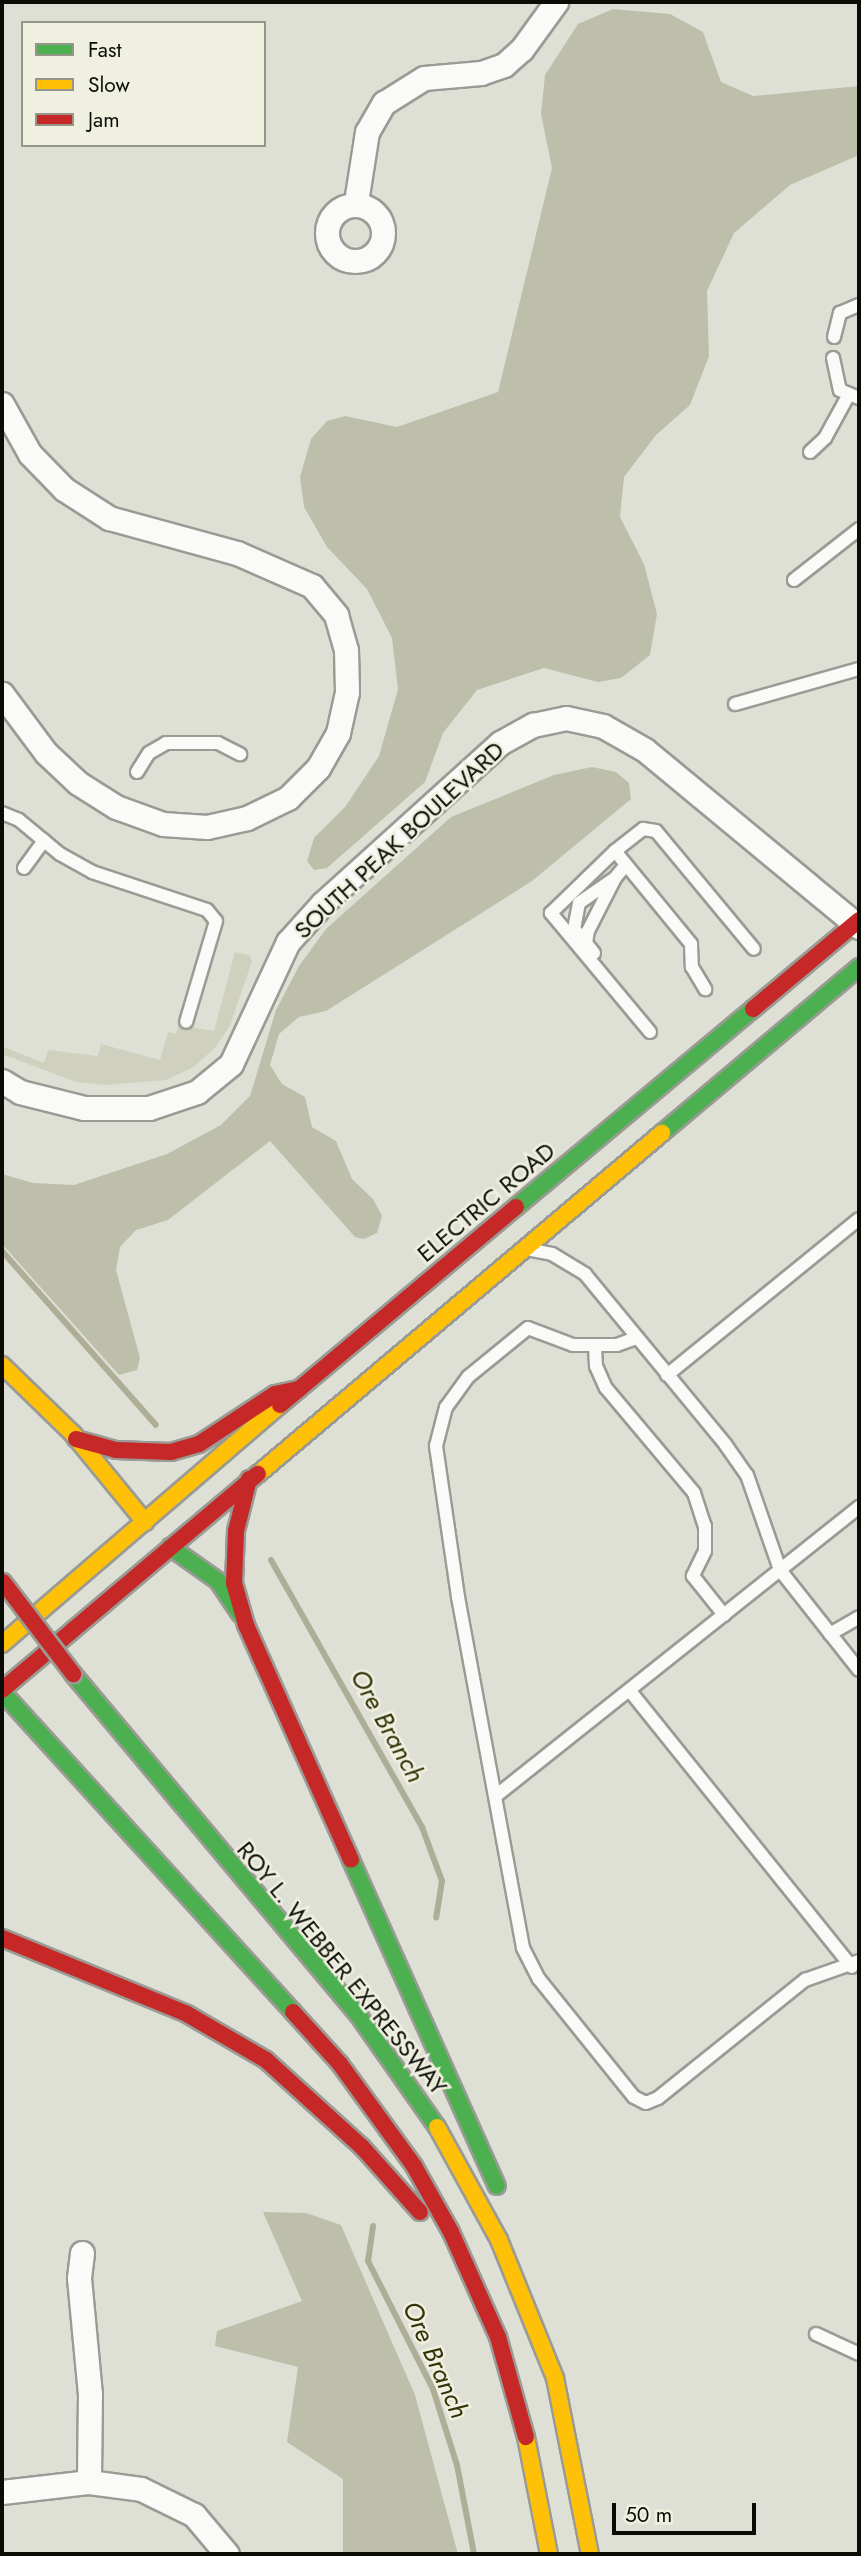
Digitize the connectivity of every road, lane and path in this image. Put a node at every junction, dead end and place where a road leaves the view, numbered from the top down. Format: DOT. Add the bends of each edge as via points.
graph roads {
  1 [pos="556,2"];
  2 [pos="356,202"];
  3 [pos="859,305"];
  4 [pos="834,337"];
  5 [pos="833,358"];
  6 [pos="853,397"];
  7 [pos="2,404"];
  8 [pos="810,452"];
  9 [pos="859,529"];
  10 [pos="794,580"];
  11 [pos="859,669"];
  12 [pos="2,694"];
  13 [pos="735,704"];
  14 [pos="240,754"];
  15 [pos="137,772"];
  16 [pos="2,813"];
  17 [pos="44,840"];
  18 [pos="615,851"];
  19 [pos="626,865"];
  20 [pos="24,868"];
  21 [pos="615,878"];
  22 [pos="858,923"];
  23 [pos="586,943"];
  24 [pos="754,949"];
  25 [pos="859,967"];
  26 [pos="705,989"];
  27 [pos="616,990"];
  28 [pos="186,1022"];
  29 [pos="650,1032"];
  30 [pos="2,1081"];
  31 [pos="859,1219"];
  32 [pos="522,1250"];
  33 [pos="636,1338"];
  34 [pos="596,1347"];
  35 [pos="2,1365"];
  36 [pos="667,1375"];
  37 [pos="299,1389"];
  38 [pos="76,1439"];
  39 [pos="249,1479"];
  40 [pos="859,1507"];
  41 [pos="145,1522"];
  42 [pos="170,1547"];
  43 [pos="780,1570"];
  44 [pos="2,1581"];
  45 [pos="724,1615"];
  46 [pos="859,1617"];
  47 [pos="246,1625"];
  48 [pos="830,1634"];
  49 [pos="2,1644"];
  50 [pos="859,1670"];
  51 [pos="2,1691"];
  52 [pos="629,1691"];
  53 [pos="497,1795"];
  54 [pos="2,1938"];
  55 [pos="856,1964"];
  56 [pos="502,2199"];
  57 [pos="510,2223"];
  58 [pos="82,2253"];
  59 [pos="473,2277"];
  60 [pos="537,2329"];
  61 [pos="816,2334"];
  62 [pos="859,2354"];
  63 [pos="89,2482"];
  64 [pos="2,2492"];
  65 [pos="227,2554"];
  66 [pos="549,2554"];
  67 [pos="590,2554"];
  1 -- 2 [label="street" via="522,50 504,65 481,73 424,78 384,103 367,132"];
  3 -- 4 [label="lane" via="840,313"];
  5 -- 6 [label="lane" via="835,381"];
  6 -- 8 [label="lane"];
  7 -- 12 [label="street" via="30,454 64,489 109,517 237,553 312,586 336,615 346,650 347,692 338,733 318,768 288,798 247,818 207,827 163,824 116,807 78,783 46,753"];
  9 -- 10 [label="lane"];
  11 -- 13 [label="lane"];
  14 -- 15 [label="lane" via="218,743 166,743 149,753"];
  16 -- 17 [label="lane"];
  17 -- 20 [label="lane"];
  17 -- 28 [label="lane" via="92,872 194,902 216,921"];
  18 -- 19 [label="lane"];
  18 -- 24 [label="lane" via="643,829 656,831"];
  18 -- 27 [label="lane" via="551,913"];
  19 -- 21 [label="lane"];
  19 -- 26 [label="lane" via="691,944 692,967"];
  21 -- 23 [label="lane"];
  21 -- 23 [label="lane" via="579,903 574,929"];
  22 -- 30 [label="street, SOUTH PEAK BOULEVARD" via="818,897 645,750 603,726 566,718 533,725 500,743 323,903 288,942 256,1019 231,1063 197,1092 149,1108 84,1108 20,1092"];
  22 -- 37 [label="main road, ELECTRIC ROAD"];
  23 -- 27 [label="lane" via="617,979"];
  25 -- 32 [label="main road"];
  27 -- 29 [label="lane"];
  31 -- 36 [label="lane"];
  32 -- 33 [label="lane" via="552,1255 584,1273"];
  32 -- 39 [label="main road"];
  33 -- 34 [label="lane"];
  33 -- 36 [label="lane"];
  34 -- 45 [label="lane" via="596,1366 606,1388 694,1493 705,1551 693,1576"];
  34 -- 53 [label="lane" via="556,1340 537,1328 528,1328 468,1377 441,1421 436,1472"];
  35 -- 38 [label="main road"];
  36 -- 43 [label="lane" via="747,1475"];
  37 -- 38 [label="main road" via="275,1394 199,1444 171,1452 116,1450"];
  37 -- 41 [label="main road, ELECTRIC ROAD"];
  38 -- 41 [label="main road"];
  39 -- 42 [label="main road"];
  39 -- 47 [label="main road" via="236,1531 234,1583"];
  40 -- 43 [label="lane"];
  41 -- 42 [label="main road"];
  41 -- 49 [label="main road, ELECTRIC ROAD"];
  42 -- 47 [label="main road" via="218,1581"];
  42 -- 51 [label="main road"];
  43 -- 45 [label="lane"];
  43 -- 48 [label="lane"];
  44 -- 60 [label="main road, ROY L. WEBBER EXPRESSWAY, bridge" via="424,2103 493,2229"];
  45 -- 52 [label="lane"];
  46 -- 48 [label="lane"];
  47 -- 56 [label="main road"];
  48 -- 50 [label="lane"];
  51 -- 59 [label="main road" via="23,1720 340,2064 414,2166"];
  52 -- 53 [label="lane"];
  52 -- 55 [label="lane"];
  53 -- 55 [label="lane" via="523,1948 539,1979 634,2097 646,2103 805,1980 827,1969"];
  54 -- 59 [label="main road" via="187,2014 265,2060 362,2147"];
  57 -- 60 [label="main road"];
  58 -- 63 [label="street" via="79,2278 90,2394"];
  59 -- 66 [label="main road" via="518,2399"];
  60 -- 67 [label="main road, ROY L. WEBBER EXPRESSWAY" via="573,2451"];
  61 -- 62 [label="lane"];
  63 -- 64 [label="street"];
  63 -- 65 [label="street" via="141,2489 169,2500 194,2515"];
}
